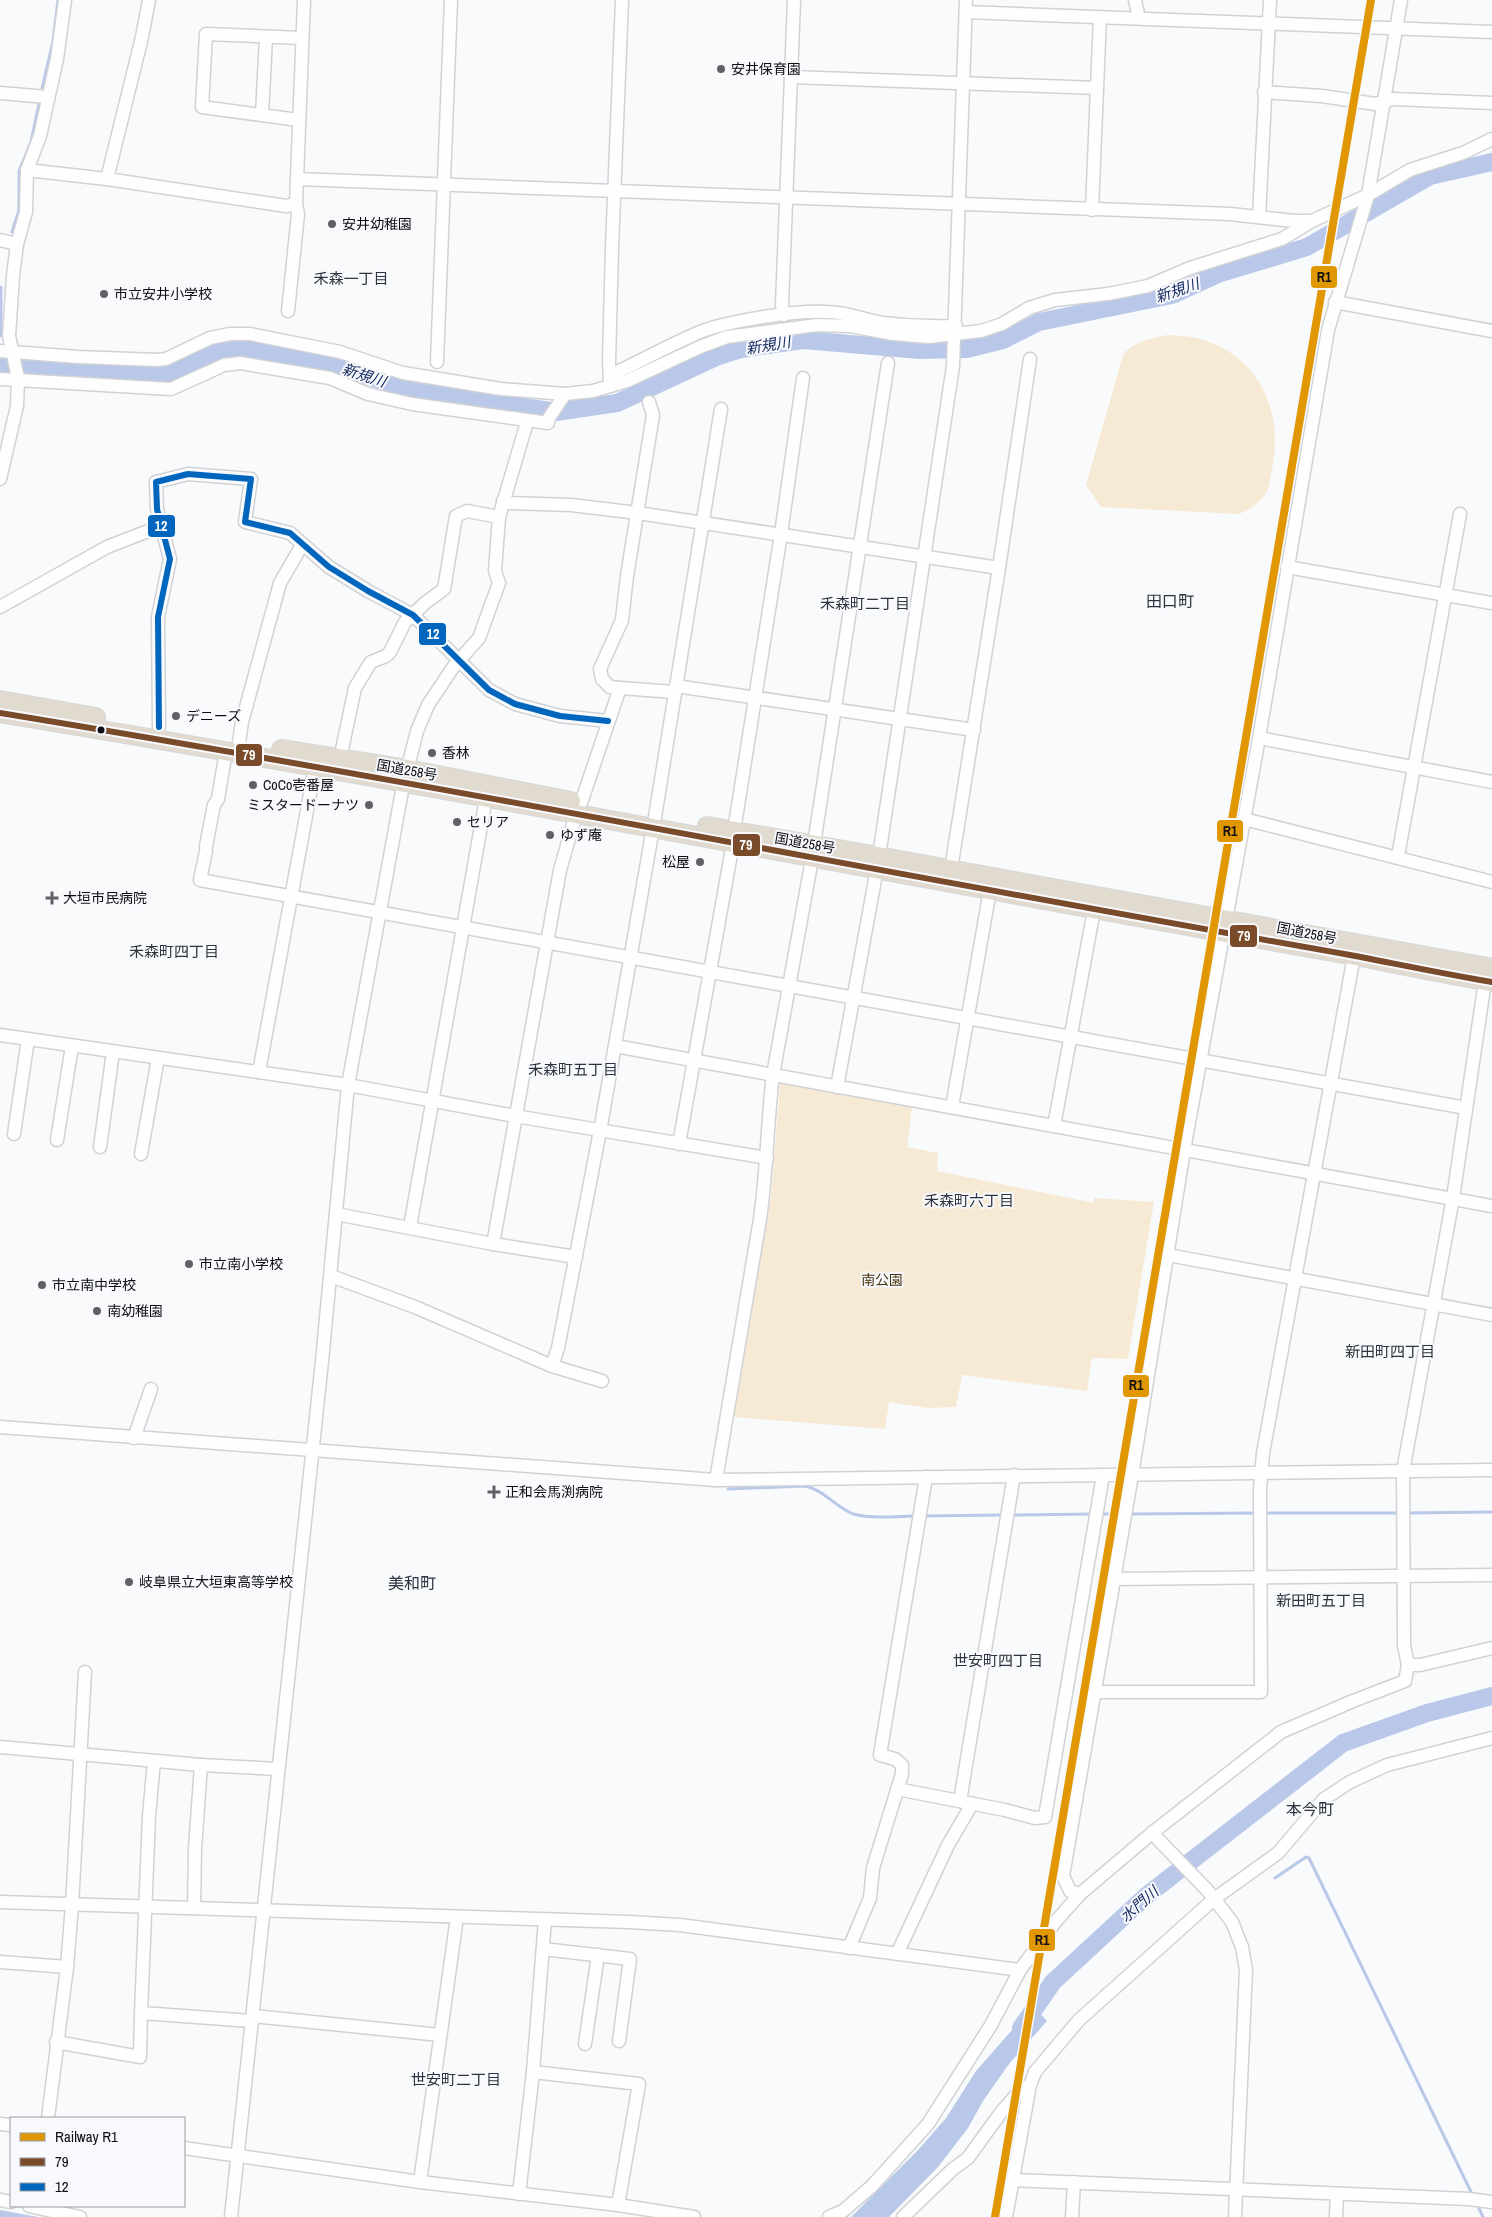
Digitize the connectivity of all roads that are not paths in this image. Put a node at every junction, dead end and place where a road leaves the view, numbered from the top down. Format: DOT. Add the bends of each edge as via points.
graph roads {
  1 [pos="65,0"];
  2 [pos="149,0"];
  3 [pos="304,0"];
  4 [pos="451,0"];
  5 [pos="622,0"];
  6 [pos="794,0"];
  7 [pos="1135,0"];
  8 [pos="1270,0"];
  9 [pos="1401,0"];
  10 [pos="966,6"];
  11 [pos="1100,17"];
  12 [pos="1139,18"];
  13 [pos="1268,23"];
  14 [pos="1396,29"];
  15 [pos="1492,32"];
  16 [pos="266,37"];
  17 [pos="302,38"];
  18 [pos="791,77"];
  19 [pos="964,82"];
  20 [pos="1097,88"];
  21 [pos="1264,92"];
  22 [pos="0,93"];
  23 [pos="43,96"];
  24 [pos="1384,100"];
  25 [pos="1492,103"];
  26 [pos="262,115"];
  27 [pos="298,120"];
  28 [pos="1492,138"];
  29 [pos="27,170"];
  30 [pos="107,178"];
  31 [pos="297,179"];
  32 [pos="444,185"];
  33 [pos="615,191"];
  34 [pos="1368,195"];
  35 [pos="786,198"];
  36 [pos="296,204"];
  37 [pos="959,205"];
  38 [pos="1092,210"];
  39 [pos="1259,217"];
  40 [pos="1312,221"];
  41 [pos="0,240"];
  42 [pos="17,244"];
  43 [pos="1335,302"];
  44 [pos="288,312"];
  45 [pos="784,315"];
  46 [pos="1492,331"];
  47 [pos="955,333"];
  48 [pos="9,353"];
  49 [pos="1030,359"];
  50 [pos="437,362"];
  51 [pos="888,363"];
  52 [pos="803,378"];
  53 [pos="0,379"];
  54 [pos="18,380"];
  55 [pos="610,380"];
  56 [pos="565,395"];
  57 [pos="649,402"];
  58 [pos="721,409"];
  59 [pos="527,422"];
  60 [pos="0,479"];
  61 [pos="503,501"];
  62 [pos="638,513"];
  63 [pos="1460,514"];
  64 [pos="499,517"];
  65 [pos="702,522"];
  66 [pos="161,526"];
  67 [pos="781,534"];
  68 [pos="302,545"];
  69 [pos="860,547"];
  70 [pos="924,557"];
  71 [pos="1288,567"];
  72 [pos="999,568"];
  73 [pos="1445,594"];
  74 [pos="1492,603"];
  75 [pos="0,607"];
  76 [pos="413,615"];
  77 [pos="459,660"];
  78 [pos="620,688"];
  79 [pos="675,689"];
  80 [pos="756,698"];
  81 [pos="0,700"];
  82 [pos="836,710"];
  83 [pos="0,713"];
  84 [pos="899,719"];
  85 [pos="608,721"];
  86 [pos="159,728"];
  87 [pos="974,730"];
  88 [pos="1259,738"];
  89 [pos="233,746"];
  90 [pos="340,759"];
  91 [pos="315,767"];
  92 [pos="1413,767"];
  93 [pos="405,776"];
  94 [pos="1492,782"];
  95 [pos="486,798"];
  96 [pos="578,808"];
  97 [pos="1244,819"];
  98 [pos="654,822"];
  99 [pos="733,837"];
  100 [pos="813,851"];
  101 [pos="1398,856"];
  102 [pos="878,863"];
  103 [pos="951,869"];
  104 [pos="1492,882"];
  105 [pos="990,890"];
  106 [pos="291,895"];
  107 [pos="1094,910"];
  108 [pos="380,911"];
  109 [pos="1225,926"];
  110 [pos="462,927"];
  111 [pos="547,943"];
  112 [pos="1354,956"];
  113 [pos="630,958"];
  114 [pos="711,971"];
  115 [pos="1490,977"];
  116 [pos="790,986"];
  117 [pos="854,998"];
  118 [pos="968,1019"];
  119 [pos="0,1035"];
  120 [pos="1071,1037"];
  121 [pos="28,1039"];
  122 [pos="72,1046"];
  123 [pos="615,1046"];
  124 [pos="113,1052"];
  125 [pos="158,1058"];
  126 [pos="694,1060"];
  127 [pos="1200,1060"];
  128 [pos="259,1072"];
  129 [pos="773,1075"];
  130 [pos="348,1084"];
  131 [pos="1330,1085"];
  132 [pos="837,1087"];
  133 [pos="432,1100"];
  134 [pos="952,1107"];
  135 [pos="1466,1108"];
  136 [pos="515,1116"];
  137 [pos="1054,1126"];
  138 [pos="600,1130"];
  139 [pos="14,1134"];
  140 [pos="57,1140"];
  141 [pos="679,1144"];
  142 [pos="100,1147"];
  143 [pos="1184,1150"];
  144 [pos="141,1154"];
  145 [pos="767,1158"];
  146 [pos="1314,1173"];
  147 [pos="1453,1198"];
  148 [pos="1492,1206"];
  149 [pos="336,1214"];
  150 [pos="410,1227"];
  151 [pos="493,1244"];
  152 [pos="1168,1255"];
  153 [pos="576,1256"];
  154 [pos="331,1276"];
  155 [pos="1294,1279"];
  156 [pos="1433,1304"];
  157 [pos="1492,1314"];
  158 [pos="552,1366"];
  159 [pos="602,1380"];
  160 [pos="151,1389"];
  161 [pos="0,1427"];
  162 [pos="134,1438"];
  163 [pos="312,1451"];
  164 [pos="1492,1470"];
  165 [pos="1404,1471"];
  166 [pos="1260,1472"];
  167 [pos="1014,1475"];
  168 [pos="1103,1475"];
  169 [pos="1132,1475"];
  170 [pos="926,1477"];
  171 [pos="716,1480"];
  172 [pos="1492,1575"];
  173 [pos="1405,1577"];
  174 [pos="1260,1578"];
  175 [pos="1114,1579"];
  176 [pos="1492,1648"];
  177 [pos="1408,1665"];
  178 [pos="85,1672"];
  179 [pos="1094,1692"];
  180 [pos="1492,1738"];
  181 [pos="0,1747"];
  182 [pos="79,1754"];
  183 [pos="154,1761"];
  184 [pos="201,1765"];
  185 [pos="278,1769"];
  186 [pos="897,1789"];
  187 [pos="966,1802"];
  188 [pos="1154,1835"];
  189 [pos="1080,1894"];
  190 [pos="1211,1895"];
  191 [pos="0,1902"];
  192 [pos="72,1905"];
  193 [pos="144,1907"];
  194 [pos="194,1908"];
  195 [pos="264,1911"];
  196 [pos="457,1916"];
  197 [pos="545,1920"];
  198 [pos="850,1948"];
  199 [pos="543,1949"];
  200 [pos="897,1954"];
  201 [pos="598,1955"];
  202 [pos="0,1962"];
  203 [pos="67,1967"];
  204 [pos="1020,1970"];
  205 [pos="141,2013"];
  206 [pos="253,2018"];
  207 [pos="440,2035"];
  208 [pos="618,2041"];
  209 [pos="56,2042"];
  210 [pos="585,2044"];
  211 [pos="533,2072"];
  212 [pos="1030,2085"];
  213 [pos="48,2117"];
  214 [pos="185,2148"];
  215 [pos="238,2155"];
  216 [pos="1013,2180"];
  217 [pos="420,2182"];
  218 [pos="1074,2182"];
  219 [pos="1236,2190"];
  220 [pos="519,2194"];
  221 [pos="1337,2194"];
  222 [pos="1492,2202"];
  223 [pos="618,2205"];
  224 [pos="34,2207"];
  225 [pos="80,2217"];
  226 [pos="231,2217"];
  227 [pos="694,2217"];
  228 [pos="829,2217"];
  229 [pos="903,2217"];
  230 [pos="1006,2217"];
  231 [pos="1072,2217"];
  232 [pos="1235,2217"];
  233 [pos="1336,2217"];
  1 -- 23 [label="street" via="57,58"];
  2 -- 30 [label="street"];
  3 -- 17 [label="street"];
  4 -- 32 [label="street"];
  5 -- 33 [label="street"];
  6 -- 18 [label="street"];
  7 -- 12 [label="street"];
  8 -- 13 [label="street"];
  9 -- 14 [label="street"];
  10 -- 11 [label="street"];
  10 -- 19 [label="street"];
  11 -- 12 [label="street"];
  11 -- 20 [label="street"];
  12 -- 13 [label="street"];
  13 -- 14 [label="street"];
  13 -- 21 [label="street"];
  14 -- 15 [label="street"];
  14 -- 24 [label="street"];
  16 -- 17 [label="street"];
  16 -- 26 [label="street"];
  16 -- 26 [label="street" via="206,34 202,107"];
  17 -- 27 [label="street"];
  18 -- 19 [label="street"];
  18 -- 35 [label="street"];
  19 -- 20 [label="street"];
  19 -- 37 [label="street"];
  20 -- 38 [label="street"];
  21 -- 24 [label="street" via="1375,104"];
  21 -- 39 [label="street"];
  22 -- 23 [label="street"];
  23 -- 29 [label="street" via="40,136"];
  24 -- 25 [label="street"];
  24 -- 34 [label="street"];
  26 -- 27 [label="street"];
  27 -- 31 [label="street"];
  28 -- 34 [label="street" via="1463,153 1410,170"];
  29 -- 30 [label="street"];
  29 -- 42 [label="street" via="26,212"];
  30 -- 36 [label="street" via="286,206"];
  31 -- 32 [label="street"];
  31 -- 36 [label="street"];
  32 -- 33 [label="street"];
  32 -- 50 [label="street"];
  33 -- 35 [label="street"];
  33 -- 55 [label="street"];
  34 -- 40 [label="street"];
  34 -- 43 [label="street"];
  35 -- 37 [label="street"];
  35 -- 45 [label="street"];
  36 -- 44 [label="street" via="298,214"];
  37 -- 38 [label="street"];
  37 -- 47 [label="street"];
  38 -- 39 [label="street"];
  39 -- 40 [label="street"];
  40 -- 47 [label="street" via="1282,238 1190,268 1148,286 1055,300 1028,308 1002,324 981,331"];
  41 -- 42 [label="street"];
  42 -- 48 [label="street"];
  43 -- 46 [label="street"];
  43 -- 71 [label="street"];
  45 -- 47 [label="street" via="846,313 882,323"];
  45 -- 55 [label="street" via="701,332"];
  47 -- 55 [label="street" via="928,337 850,326 782,329 727,337 700,346 627,382"];
  47 -- 70 [label="street"];
  48 -- 54 [label="street"];
  48 -- 56 [label="street" via="157,360 166,359 210,338 250,334 340,352 411,374 500,389"];
  49 -- 72 [label="street"];
  51 -- 69 [label="street"];
  52 -- 67 [label="street"];
  53 -- 54 [label="street"];
  54 -- 59 [label="street" via="172,389 224,364 240,363 330,378 368,394 412,404"];
  54 -- 60 [label="street" via="13,425"];
  55 -- 56 [label="street" via="593,391"];
  56 -- 59 [label="street" via="548,424"];
  57 -- 62 [label="street" via="653,415"];
  58 -- 65 [label="street"];
  59 -- 61 [label="street"];
  61 -- 62 [label="street"];
  61 -- 64 [label="street"];
  62 -- 65 [label="street"];
  62 -- 78 [label="street" via="622,620 600,669 602,679 610,687"];
  63 -- 73 [label="street"];
  64 -- 76 [label="street" via="467,511 456,516 444,590"];
  64 -- 77 [label="street" via="495,571 499,583 479,638"];
  65 -- 67 [label="street"];
  65 -- 79 [label="street"];
  66 -- 68 [label="street" via="156,482 188,474 251,479 245,522 290,533"];
  66 -- 75 [label="street" via="107,547"];
  66 -- 86 [label="street" via="170,559 158,617"];
  67 -- 69 [label="street"];
  67 -- 80 [label="street"];
  68 -- 76 [label="street" via="329,567"];
  68 -- 89 [label="street" via="280,583"];
  69 -- 70 [label="street"];
  69 -- 82 [label="street"];
  70 -- 72 [label="street"];
  70 -- 84 [label="street"];
  71 -- 73 [label="street"];
  71 -- 88 [label="street"];
  72 -- 87 [label="street"];
  73 -- 74 [label="street"];
  73 -- 92 [label="street"];
  76 -- 77 [label="street"];
  76 -- 90 [label="street" via="405,622 390,652 371,662 355,688"];
  77 -- 85 [label="street" via="489,690 515,704 560,716"];
  77 -- 93 [label="street" via="428,705"];
  78 -- 79 [label="street"];
  78 -- 85 [label="street"];
  79 -- 80 [label="street"];
  79 -- 98 [label="street"];
  80 -- 82 [label="street"];
  80 -- 99 [label="street"];
  81 -- 86 [label="highway, 国道258号"];
  82 -- 84 [label="street"];
  82 -- 100 [label="street"];
  83 -- 89 [label="highway, 国道258号"];
  84 -- 87 [label="street"];
  84 -- 102 [label="street"];
  85 -- 96 [label="street"];
  86 -- 89 [label="highway, 国道258号"];
  87 -- 103 [label="street"];
  88 -- 92 [label="street"];
  88 -- 97 [label="street"];
  89 -- 90 [label="highway, 国道258号"];
  89 -- 91 [label="highway, 国道258号"];
  89 -- 106 [label="street" via="214,806 200,880"];
  90 -- 93 [label="highway, 国道258号"];
  91 -- 93 [label="highway, 国道258号"];
  91 -- 106 [label="street"];
  92 -- 94 [label="street"];
  92 -- 101 [label="street"];
  93 -- 95 [label="highway, 国道258号"];
  93 -- 96 [label="highway, 国道258号"];
  93 -- 108 [label="street"];
  95 -- 96 [label="highway, 国道258号"];
  95 -- 110 [label="street"];
  96 -- 98 [label="highway, 国道258号"];
  96 -- 111 [label="street" via="560,870"];
  97 -- 101 [label="street"];
  97 -- 109 [label="street"];
  98 -- 99 [label="highway, 国道258号"];
  98 -- 113 [label="street"];
  99 -- 100 [label="highway, 国道258号"];
  99 -- 114 [label="street"];
  100 -- 102 [label="highway, 国道258号"];
  100 -- 116 [label="street"];
  101 -- 104 [label="street"];
  102 -- 103 [label="highway, 国道258号"];
  102 -- 105 [label="highway, 国道258号"];
  102 -- 117 [label="street"];
  103 -- 109 [label="highway, 国道258号" via="1095,896"];
  105 -- 107 [label="highway, 国道258号"];
  105 -- 118 [label="street"];
  106 -- 108 [label="street"];
  106 -- 128 [label="street"];
  107 -- 109 [label="highway, 国道258号"];
  107 -- 120 [label="street"];
  108 -- 110 [label="street"];
  108 -- 130 [label="street"];
  109 -- 112 [label="highway, 国道258号"];
  109 -- 115 [label="highway, 国道258号"];
  109 -- 127 [label="street"];
  110 -- 111 [label="street"];
  110 -- 133 [label="street"];
  111 -- 113 [label="street"];
  111 -- 136 [label="street"];
  112 -- 115 [label="highway, 国道258号"];
  112 -- 131 [label="street"];
  113 -- 114 [label="street"];
  113 -- 123 [label="street"];
  114 -- 116 [label="street"];
  114 -- 126 [label="street"];
  115 -- 135 [label="street"];
  116 -- 117 [label="street"];
  116 -- 129 [label="street"];
  117 -- 118 [label="street"];
  117 -- 132 [label="street"];
  118 -- 120 [label="street"];
  118 -- 134 [label="street"];
  119 -- 121 [label="street"];
  120 -- 127 [label="street"];
  120 -- 137 [label="street"];
  121 -- 122 [label="street"];
  121 -- 139 [label="street"];
  122 -- 124 [label="street"];
  122 -- 140 [label="street"];
  123 -- 126 [label="street"];
  123 -- 138 [label="street"];
  124 -- 125 [label="street"];
  124 -- 142 [label="street"];
  125 -- 128 [label="street"];
  125 -- 144 [label="street"];
  126 -- 129 [label="street"];
  126 -- 141 [label="street"];
  127 -- 131 [label="street"];
  127 -- 143 [label="street"];
  128 -- 130 [label="street"];
  129 -- 132 [label="street"];
  129 -- 145 [label="street"];
  130 -- 133 [label="street"];
  130 -- 149 [label="street"];
  131 -- 135 [label="street"];
  131 -- 146 [label="street"];
  132 -- 134 [label="street"];
  133 -- 136 [label="street"];
  133 -- 150 [label="street"];
  134 -- 137 [label="street"];
  135 -- 147 [label="street"];
  136 -- 138 [label="street"];
  136 -- 151 [label="street"];
  137 -- 143 [label="street"];
  138 -- 141 [label="street"];
  138 -- 153 [label="street"];
  141 -- 145 [label="street"];
  143 -- 146 [label="street"];
  143 -- 152 [label="street"];
  145 -- 171 [label="street" via="748,1299"];
  146 -- 147 [label="street"];
  146 -- 155 [label="street"];
  147 -- 148 [label="street"];
  147 -- 156 [label="street"];
  149 -- 150 [label="street"];
  149 -- 154 [label="street"];
  150 -- 151 [label="street"];
  151 -- 153 [label="street"];
  152 -- 155 [label="street"];
  152 -- 169 [label="street"];
  153 -- 158 [label="street"];
  154 -- 158 [label="street" via="415,1307"];
  154 -- 163 [label="street"];
  155 -- 156 [label="street"];
  155 -- 166 [label="street"];
  156 -- 157 [label="street"];
  156 -- 165 [label="street"];
  158 -- 159 [label="street"];
  160 -- 162 [label="street"];
  161 -- 162 [label="street"];
  162 -- 163 [label="street"];
  163 -- 171 [label="street"];
  163 -- 185 [label="street"];
  164 -- 165 [label="street"];
  165 -- 166 [label="street"];
  165 -- 173 [label="street"];
  166 -- 169 [label="street"];
  166 -- 174 [label="street"];
  167 -- 168 [label="street"];
  167 -- 170 [label="street"];
  167 -- 187 [label="street"];
  168 -- 169 [label="street"];
  168 -- 187 [label="street" via="1045,1817 1035,1818"];
  169 -- 175 [label="street"];
  170 -- 171 [label="street"];
  170 -- 186 [label="street" via="880,1755 902,1764"];
  172 -- 173 [label="street"];
  173 -- 174 [label="street"];
  173 -- 177 [label="street" via="1404,1646"];
  174 -- 175 [label="street"];
  174 -- 179 [label="street" via="1261,1692"];
  175 -- 179 [label="street"];
  176 -- 177 [label="street"];
  177 -- 188 [label="street" via="1405,1681 1281,1732"];
  178 -- 182 [label="street"];
  179 -- 189 [label="street" via="1063,1876 1070,1891"];
  180 -- 190 [label="street" via="1386,1765 1350,1782 1324,1799 1278,1853"];
  181 -- 182 [label="street"];
  182 -- 183 [label="street"];
  182 -- 192 [label="street"];
  183 -- 184 [label="street"];
  183 -- 193 [label="street"];
  184 -- 185 [label="street"];
  184 -- 194 [label="street"];
  185 -- 195 [label="street"];
  186 -- 187 [label="street"];
  186 -- 198 [label="street" via="873,1868 870,1898"];
  187 -- 200 [label="street"];
  188 -- 189 [label="street"];
  188 -- 190 [label="street"];
  189 -- 204 [label="street"];
  190 -- 212 [label="street" via="1079,2020 1035,2072"];
  190 -- 219 [label="street" via="1232,1922 1242,1947 1246,1970"];
  191 -- 192 [label="street"];
  192 -- 193 [label="street"];
  192 -- 203 [label="street"];
  193 -- 194 [label="street"];
  193 -- 205 [label="street"];
  194 -- 195 [label="street"];
  195 -- 196 [label="street"];
  195 -- 206 [label="street"];
  196 -- 197 [label="street"];
  196 -- 207 [label="street"];
  197 -- 198 [label="street" via="680,1925"];
  197 -- 199 [label="street"];
  198 -- 200 [label="street"];
  199 -- 201 [label="street"];
  199 -- 211 [label="street"];
  200 -- 204 [label="street"];
  201 -- 208 [label="street" via="630,1959"];
  201 -- 210 [label="street"];
  202 -- 203 [label="street"];
  203 -- 209 [label="street"];
  204 -- 228 [label="street" via="991,2025 928,2124 872,2186 843,2211"];
  205 -- 206 [label="street"];
  205 -- 209 [label="street" via="140,2056"];
  206 -- 207 [label="street"];
  206 -- 215 [label="street"];
  207 -- 217 [label="street"];
  209 -- 213 [label="street"];
  211 -- 220 [label="street"];
  211 -- 223 [label="street" via="639,2084"];
  212 -- 216 [label="street"];
  212 -- 229 [label="street" via="1002,2111 968,2158"];
  214 -- 215 [label="street"];
  215 -- 217 [label="street"];
  215 -- 226 [label="street"];
  216 -- 218 [label="street"];
  216 -- 230 [label="street"];
  217 -- 220 [label="street"];
  218 -- 219 [label="street"];
  218 -- 231 [label="street"];
  219 -- 221 [label="street"];
  219 -- 232 [label="street"];
  220 -- 223 [label="street"];
  221 -- 222 [label="street"];
  221 -- 233 [label="street"];
  223 -- 227 [label="street"];
  224 -- 225 [label="street"];
}
